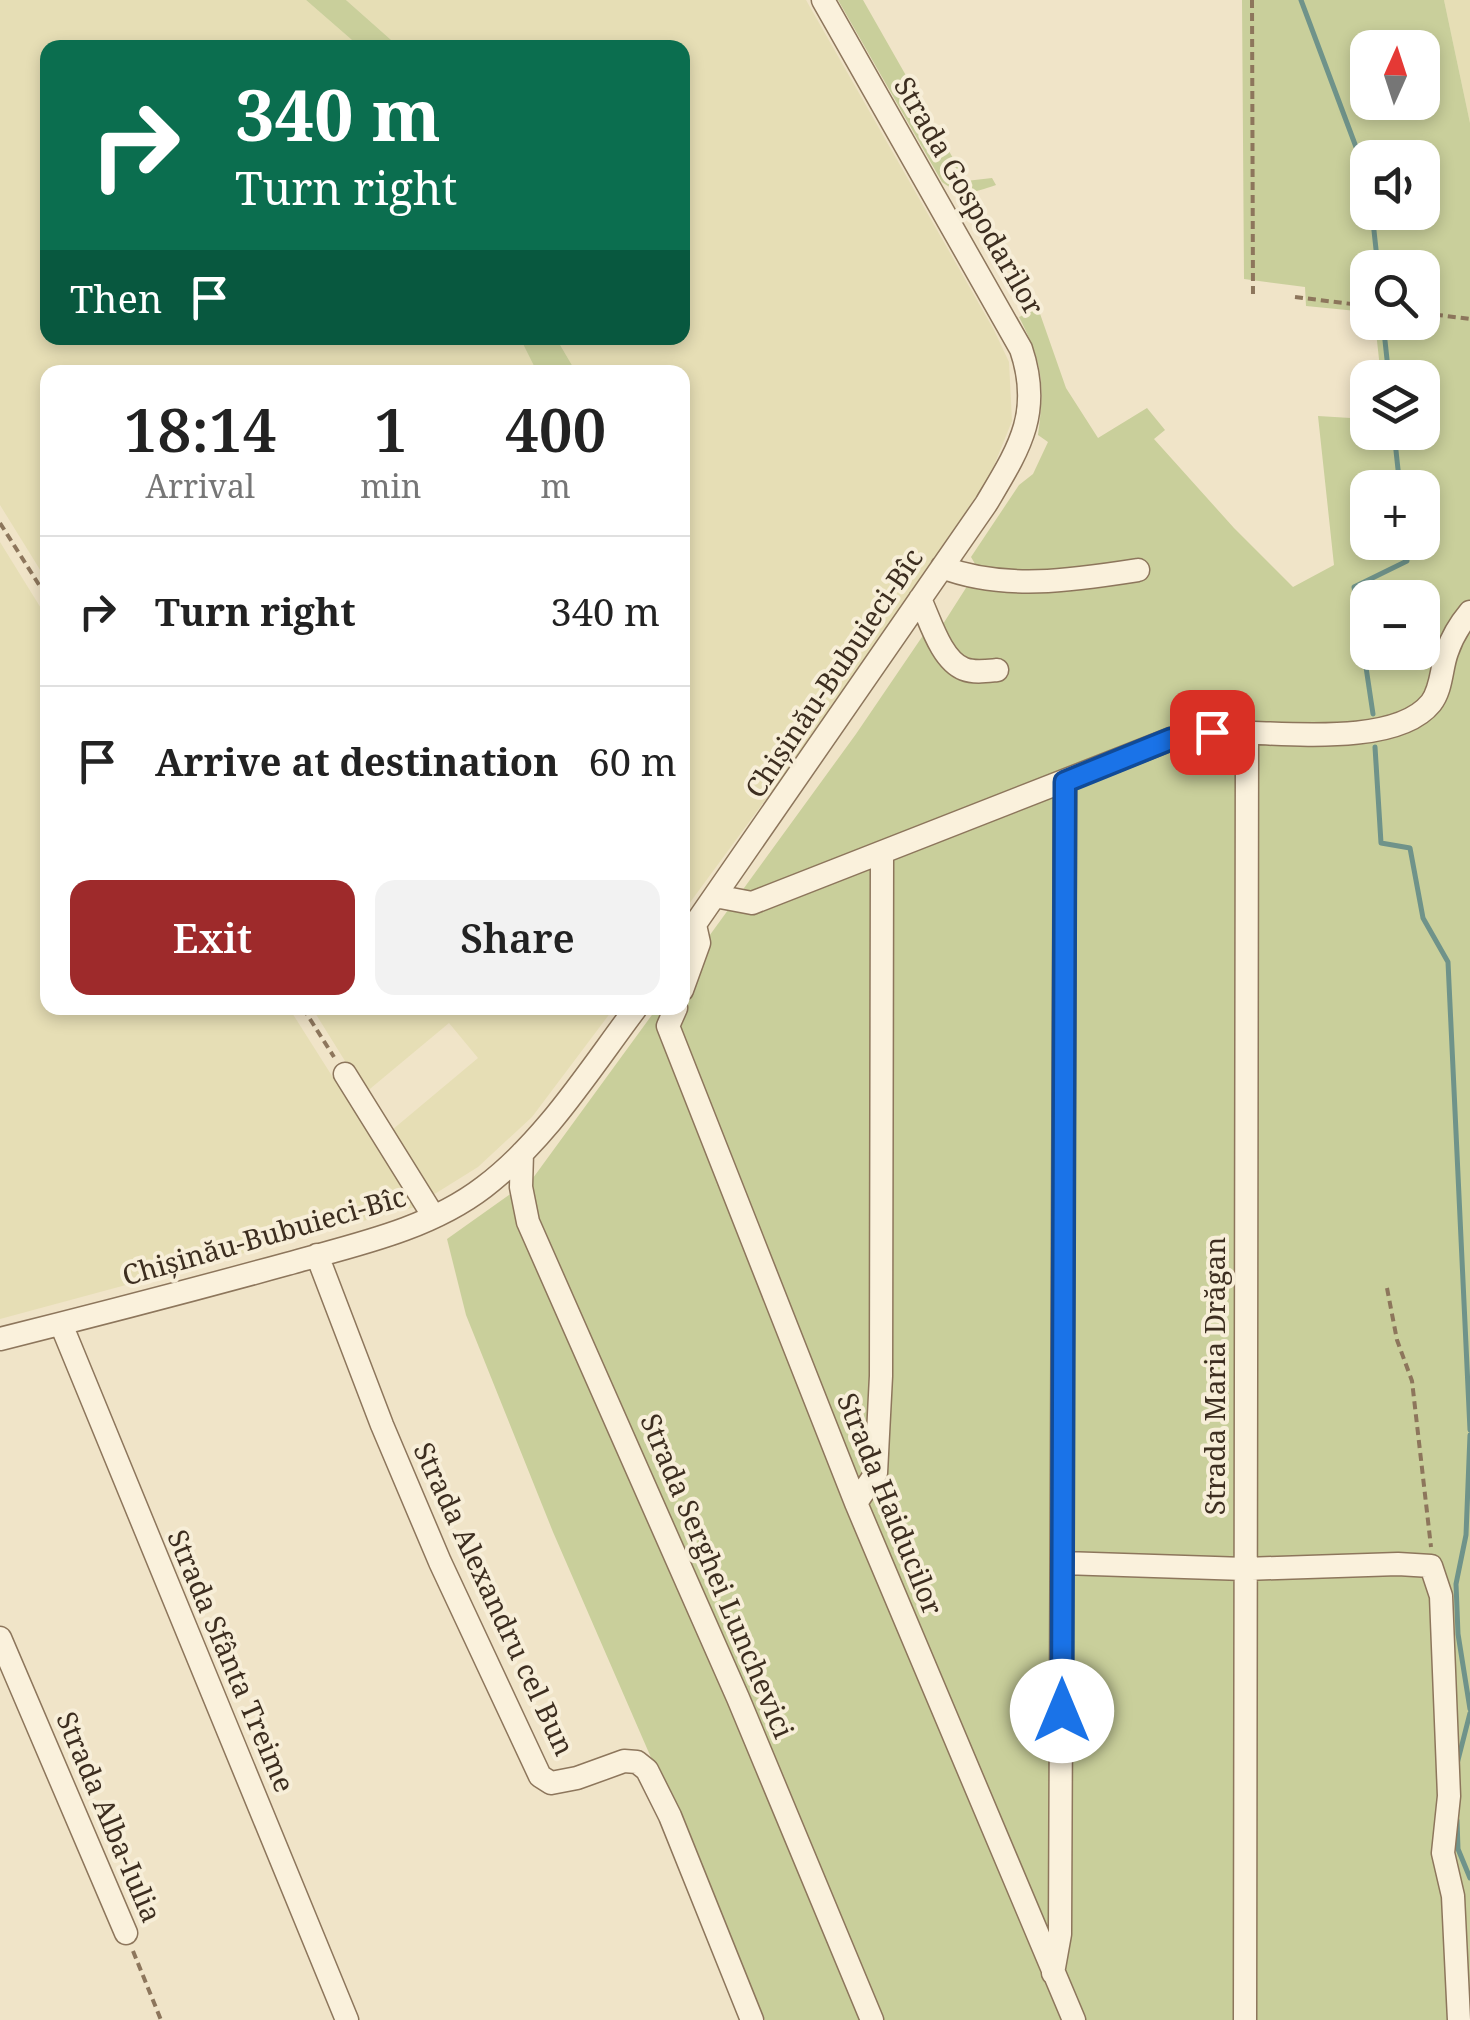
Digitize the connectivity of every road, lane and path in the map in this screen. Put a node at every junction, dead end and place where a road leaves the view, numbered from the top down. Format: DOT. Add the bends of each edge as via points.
graph roads {
  1 [pos="823,0"];
  2 [pos="1252,0"];
  3 [pos="1254,294"];
  4 [pos="1295,297"];
  5 [pos="1350,304"];
  6 [pos="1440,315"];
  7 [pos="1470,319"];
  8 [pos="1026,430"];
  9 [pos="0,523"];
  10 [pos="942,567"];
  11 [pos="1138,570"];
  12 [pos="40,586"];
  13 [pos="920,599"];
  14 [pos="1470,612"];
  15 [pos="997,670"];
  16 [pos="1248,733"];
  17 [pos="1065,782"];
  18 [pos="882,853"];
  19 [pos="715,896"];
  20 [pos="690,933"];
  21 [pos="690,935"];
  22 [pos="690,968"];
  23 [pos="307,1015"];
  24 [pos="631,1015"];
  25 [pos="673,1015"];
  26 [pos="345,1074"];
  27 [pos="522,1153"];
  28 [pos="434,1217"];
  29 [pos="317,1255"];
  30 [pos="1387,1288"];
  31 [pos="61,1324"];
  32 [pos="0,1339"];
  33 [pos="856,1504"];
  34 [pos="1063,1562"];
  35 [pos="1431,1566"];
  36 [pos="1244,1569"];
  37 [pos="0,1638"];
  38 [pos="126,1933"];
  39 [pos="1053,1972"];
  40 [pos="160,2020"];
  41 [pos="348,2020"];
  42 [pos="752,2020"];
  43 [pos="872,2020"];
  44 [pos="1074,2020"];
  45 [pos="1245,2020"];
  46 [pos="1459,2020"];
  1 -- 8 [label="street, Strada Gospodarilor" via="1021,349 1030,387"];
  2 -- 3 [label="path"];
  4 -- 5 [label="path"];
  6 -- 7 [label="path"];
  8 -- 10 [label="street, Chișinău-Bubuieci-Bîc"];
  9 -- 12 [label="path"];
  10 -- 11 [label="street" via="984,580"];
  10 -- 13 [label="street, Chișinău-Bubuieci-Bîc"];
  13 -- 15 [label="street" via="956,664 968,671"];
  13 -- 19 [label="street, Chișinău-Bubuieci-Bîc"];
  14 -- 16 [label="street" via="1447,652 1434,698 1419,716 1369,732"];
  16 -- 17 [label="street" via="1171,739"];
  16 -- 36 [label="street, Strada Maria Drăgan"];
  17 -- 18 [label="street"];
  17 -- 34 [label="street"];
  18 -- 19 [label="street" via="752,903"];
  18 -- 33 [label="street" via="881,1376 876,1472"];
  19 -- 20 [label="street, Chișinău-Bubuieci-Bîc"];
  21 -- 22 [label="street" via="699,944"];
  23 -- 26 [label="path"];
  24 -- 27 [label="street, Chișinău-Bubuieci-Bîc"];
  25 -- 33 [label="street, Strada Haiducilor" via="668,1026"];
  26 -- 28 [label="street"];
  27 -- 28 [label="street, Chișinău-Bubuieci-Bîc" via="481,1190"];
  27 -- 43 [label="street, Strada Serghei Lunchevici" via="528,1222"];
  28 -- 29 [label="street, Chișinău-Bubuieci-Bîc"];
  29 -- 31 [label="street, Chișinău-Bubuieci-Bîc"];
  29 -- 42 [label="street, Strada Alexandru cel Bun" via="440,1562 540,1776 551,1783 624,1761 647,1770"];
  30 -- 35 [label="path" via="1412,1381"];
  31 -- 32 [label="street, Chișinău-Bubuieci-Bîc"];
  31 -- 41 [label="street, Strada Sfânta Treime"];
  33 -- 39 [label="street, Strada Haiducilor"];
  34 -- 36 [label="street"];
  34 -- 39 [label="street" via="1060,1934"];
  35 -- 36 [label="street"];
  35 -- 46 [label="street" via="1440,1596 1449,1796 1444,1853 1453,1896"];
  36 -- 45 [label="street, Strada Maria Drăgan"];
  37 -- 38 [label="street, Strada Alba-Iulia"];
  38 -- 40 [label="path, Strada Alba-Iulia"];
  39 -- 44 [label="street, Strada Haiducilor"];
}
